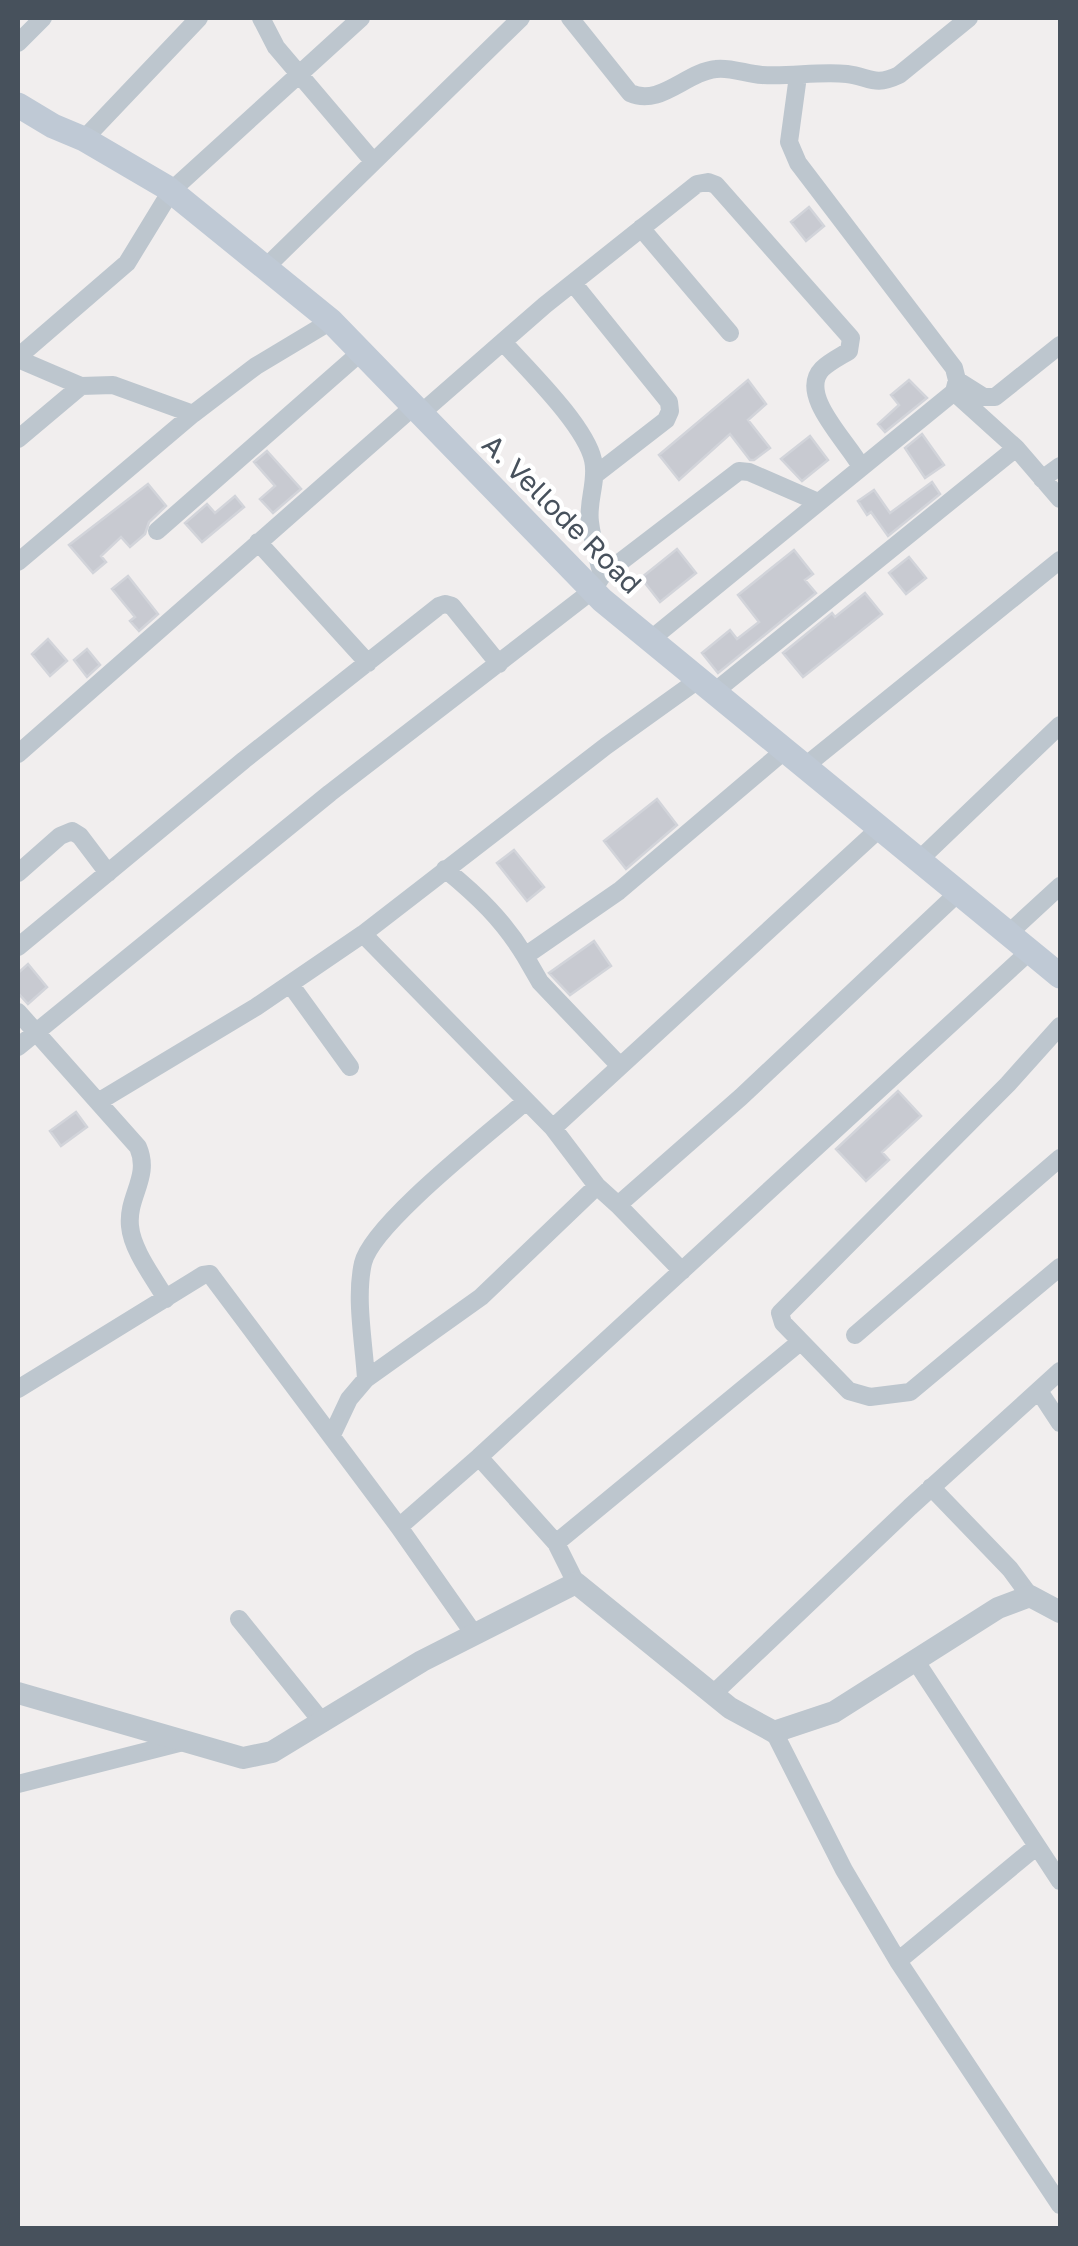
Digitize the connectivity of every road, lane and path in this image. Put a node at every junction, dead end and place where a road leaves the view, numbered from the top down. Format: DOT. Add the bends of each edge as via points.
graph roads {
  1 [pos="43,18"];
  2 [pos="199,18"];
  3 [pos="261,18"];
  4 [pos="361,18"];
  5 [pos="521,18"];
  6 [pos="570,18"];
  7 [pos="969,18"];
  8 [pos="18,42"];
  9 [pos="299,73"];
  10 [pos="798,76"];
  11 [pos="18,105"];
  12 [pos="84,138"];
  13 [pos="372,160"];
  14 [pos="171,191"];
  15 [pos="642,228"];
  16 [pos="265,268"];
  17 [pos="573,283"];
  18 [pos="332,321"];
  19 [pos="730,332"];
  20 [pos="503,342"];
  21 [pos="1060,345"];
  22 [pos="361,352"];
  23 [pos="18,358"];
  24 [pos="82,386"];
  25 [pos="956,386"];
  26 [pos="416,411"];
  27 [pos="193,414"];
  28 [pos="18,438"];
  29 [pos="1016,448"];
  30 [pos="1060,466"];
  31 [pos="861,468"];
  32 [pos="595,476"];
  33 [pos="1042,479"];
  34 [pos="1060,499"];
  35 [pos="818,502"];
  36 [pos="157,531"];
  37 [pos="258,542"];
  38 [pos="1060,560"];
  39 [pos="18,562"];
  40 [pos="598,583"];
  41 [pos="650,640"];
  42 [pos="368,662"];
  43 [pos="498,664"];
  44 [pos="705,687"];
  45 [pos="1060,725"];
  46 [pos="18,754"];
  47 [pos="794,759"];
  48 [pos="880,828"];
  49 [pos="919,860"];
  50 [pos="445,869"];
  51 [pos="18,872"];
  52 [pos="108,873"];
  53 [pos="1060,886"];
  54 [pos="958,892"];
  55 [pos="1010,933"];
  56 [pos="364,934"];
  57 [pos="18,947"];
  58 [pos="1031,950"];
  59 [pos="525,956"];
  60 [pos="1060,976"];
  61 [pos="290,984"];
  62 [pos="18,1012"];
  63 [pos="1060,1026"];
  64 [pos="34,1032"];
  65 [pos="18,1046"];
  66 [pos="620,1066"];
  67 [pos="350,1067"];
  68 [pos="526,1101"];
  69 [pos="98,1102"];
  70 [pos="553,1128"];
  71 [pos="1060,1158"];
  72 [pos="598,1186"];
  73 [pos="618,1205"];
  74 [pos="1060,1268"];
  75 [pos="682,1271"];
  76 [pos="166,1298"];
  77 [pos="855,1335"];
  78 [pos="800,1342"];
  79 [pos="1060,1371"];
  80 [pos="366,1379"];
  81 [pos="18,1389"];
  82 [pos="1038,1391"];
  83 [pos="1060,1423"];
  84 [pos="332,1435"];
  85 [pos="479,1458"];
  86 [pos="932,1487"];
  87 [pos="399,1527"];
  88 [pos="556,1543"];
  89 [pos="576,1583"];
  90 [pos="1030,1596"];
  91 [pos="1060,1612"];
  92 [pos="239,1619"];
  93 [pos="474,1634"];
  94 [pos="914,1660"];
  95 [pos="18,1693"];
  96 [pos="713,1694"];
  97 [pos="323,1723"];
  98 [pos="774,1732"];
  99 [pos="188,1740"];
  100 [pos="18,1784"];
  101 [pos="1037,1846"];
  102 [pos="1060,1881"];
  103 [pos="898,1961"];
  104 [pos="1060,2206"];
  1 -- 8 [label="street"];
  2 -- 12 [label="street"];
  3 -- 9 [label="street"];
  4 -- 9 [label="street"];
  5 -- 13 [label="street"];
  6 -- 10 [label="street" via="640,98 715,69"];
  7 -- 10 [label="street" via="887,80"];
  9 -- 13 [label="street"];
  9 -- 14 [label="street"];
  10 -- 25 [label="street" via="790,142 798,163 954,368"];
  11 -- 12 [label="main road, A. Vellode Road"];
  12 -- 14 [label="main road, A. Vellode Road"];
  13 -- 16 [label="street"];
  14 -- 16 [label="main road, A. Vellode Road"];
  14 -- 23 [label="street" via="127,263"];
  15 -- 17 [label="street"];
  15 -- 19 [label="street"];
  15 -- 31 [label="street" via="698,184 716,185 851,338 849,351 823,368 815,388"];
  16 -- 18 [label="main road, A. Vellode Road"];
  17 -- 20 [label="street"];
  17 -- 32 [label="street" via="669,402 666,420"];
  18 -- 22 [label="main road, A. Vellode Road"];
  18 -- 27 [label="street"];
  20 -- 26 [label="street"];
  20 -- 32 [label="street" via="580,432"];
  21 -- 25 [label="street" via="994,397"];
  22 -- 26 [label="main road, A. Vellode Road"];
  22 -- 36 [label="street"];
  23 -- 24 [label="street"];
  24 -- 27 [label="street" via="113,385"];
  24 -- 28 [label="street"];
  25 -- 29 [label="street"];
  25 -- 31 [label="street"];
  26 -- 37 [label="street"];
  26 -- 40 [label="main road, A. Vellode Road"];
  27 -- 39 [label="street"];
  29 -- 33 [label="street"];
  29 -- 44 [label="street"];
  30 -- 33 [label="street"];
  31 -- 35 [label="street"];
  32 -- 40 [label="street" via="590,522"];
  33 -- 34 [label="street"];
  35 -- 40 [label="street" via="739,471"];
  35 -- 41 [label="street"];
  37 -- 42 [label="street"];
  37 -- 46 [label="street"];
  38 -- 47 [label="street"];
  40 -- 41 [label="main road, A. Vellode Road"];
  40 -- 43 [label="street"];
  41 -- 44 [label="main road, A. Vellode Road"];
  42 -- 43 [label="street" via="445,604"];
  42 -- 52 [label="street"];
  43 -- 64 [label="street"];
  44 -- 47 [label="main road, A. Vellode Road"];
  44 -- 50 [label="street"];
  45 -- 49 [label="street"];
  47 -- 48 [label="main road, A. Vellode Road"];
  47 -- 59 [label="street"];
  48 -- 49 [label="main road, A. Vellode Road"];
  48 -- 66 [label="street"];
  49 -- 54 [label="main road, A. Vellode Road"];
  50 -- 56 [label="street"];
  50 -- 59 [label="street" via="488,905"];
  51 -- 52 [label="street" via="72,831"];
  52 -- 57 [label="street"];
  53 -- 55 [label="street"];
  54 -- 55 [label="main road, A. Vellode Road"];
  54 -- 73 [label="street"];
  55 -- 58 [label="main road, A. Vellode Road"];
  56 -- 61 [label="street"];
  56 -- 68 [label="street"];
  58 -- 60 [label="main road, A. Vellode Road"];
  58 -- 75 [label="street"];
  59 -- 66 [label="street" via="540,982"];
  61 -- 67 [label="street"];
  61 -- 69 [label="street"];
  62 -- 64 [label="street"];
  63 -- 78 [label="street" via="786,1304 782,1323"];
  64 -- 65 [label="street"];
  64 -- 69 [label="street"];
  66 -- 70 [label="street"];
  68 -- 70 [label="street"];
  68 -- 80 [label="street" via="372,1241 363,1264"];
  69 -- 76 [label="street" via="142,1156 130,1226"];
  70 -- 72 [label="street"];
  71 -- 77 [label="street"];
  72 -- 73 [label="street"];
  72 -- 80 [label="street" via="482,1297"];
  73 -- 75 [label="street"];
  74 -- 78 [label="street" via="910,1392 870,1397 849,1391"];
  75 -- 85 [label="street"];
  76 -- 81 [label="street"];
  76 -- 84 [label="street" via="203,1275 216,1278"];
  78 -- 88 [label="street"];
  79 -- 82 [label="street"];
  80 -- 84 [label="street"];
  82 -- 83 [label="street"];
  82 -- 86 [label="street"];
  84 -- 87 [label="street"];
  85 -- 87 [label="street"];
  85 -- 88 [label="street"];
  86 -- 90 [label="street"];
  86 -- 96 [label="street"];
  87 -- 93 [label="street"];
  88 -- 89 [label="street"];
  89 -- 93 [label="street"];
  89 -- 96 [label="street"];
  90 -- 91 [label="street"];
  90 -- 94 [label="street"];
  92 -- 97 [label="street"];
  93 -- 97 [label="street"];
  94 -- 98 [label="street" via="834,1712"];
  94 -- 101 [label="street"];
  95 -- 99 [label="street"];
  96 -- 98 [label="street"];
  97 -- 99 [label="street" via="272,1752 243,1758"];
  98 -- 103 [label="street"];
  99 -- 100 [label="street"];
  101 -- 102 [label="street"];
  101 -- 103 [label="street"];
  103 -- 104 [label="street"];
}
